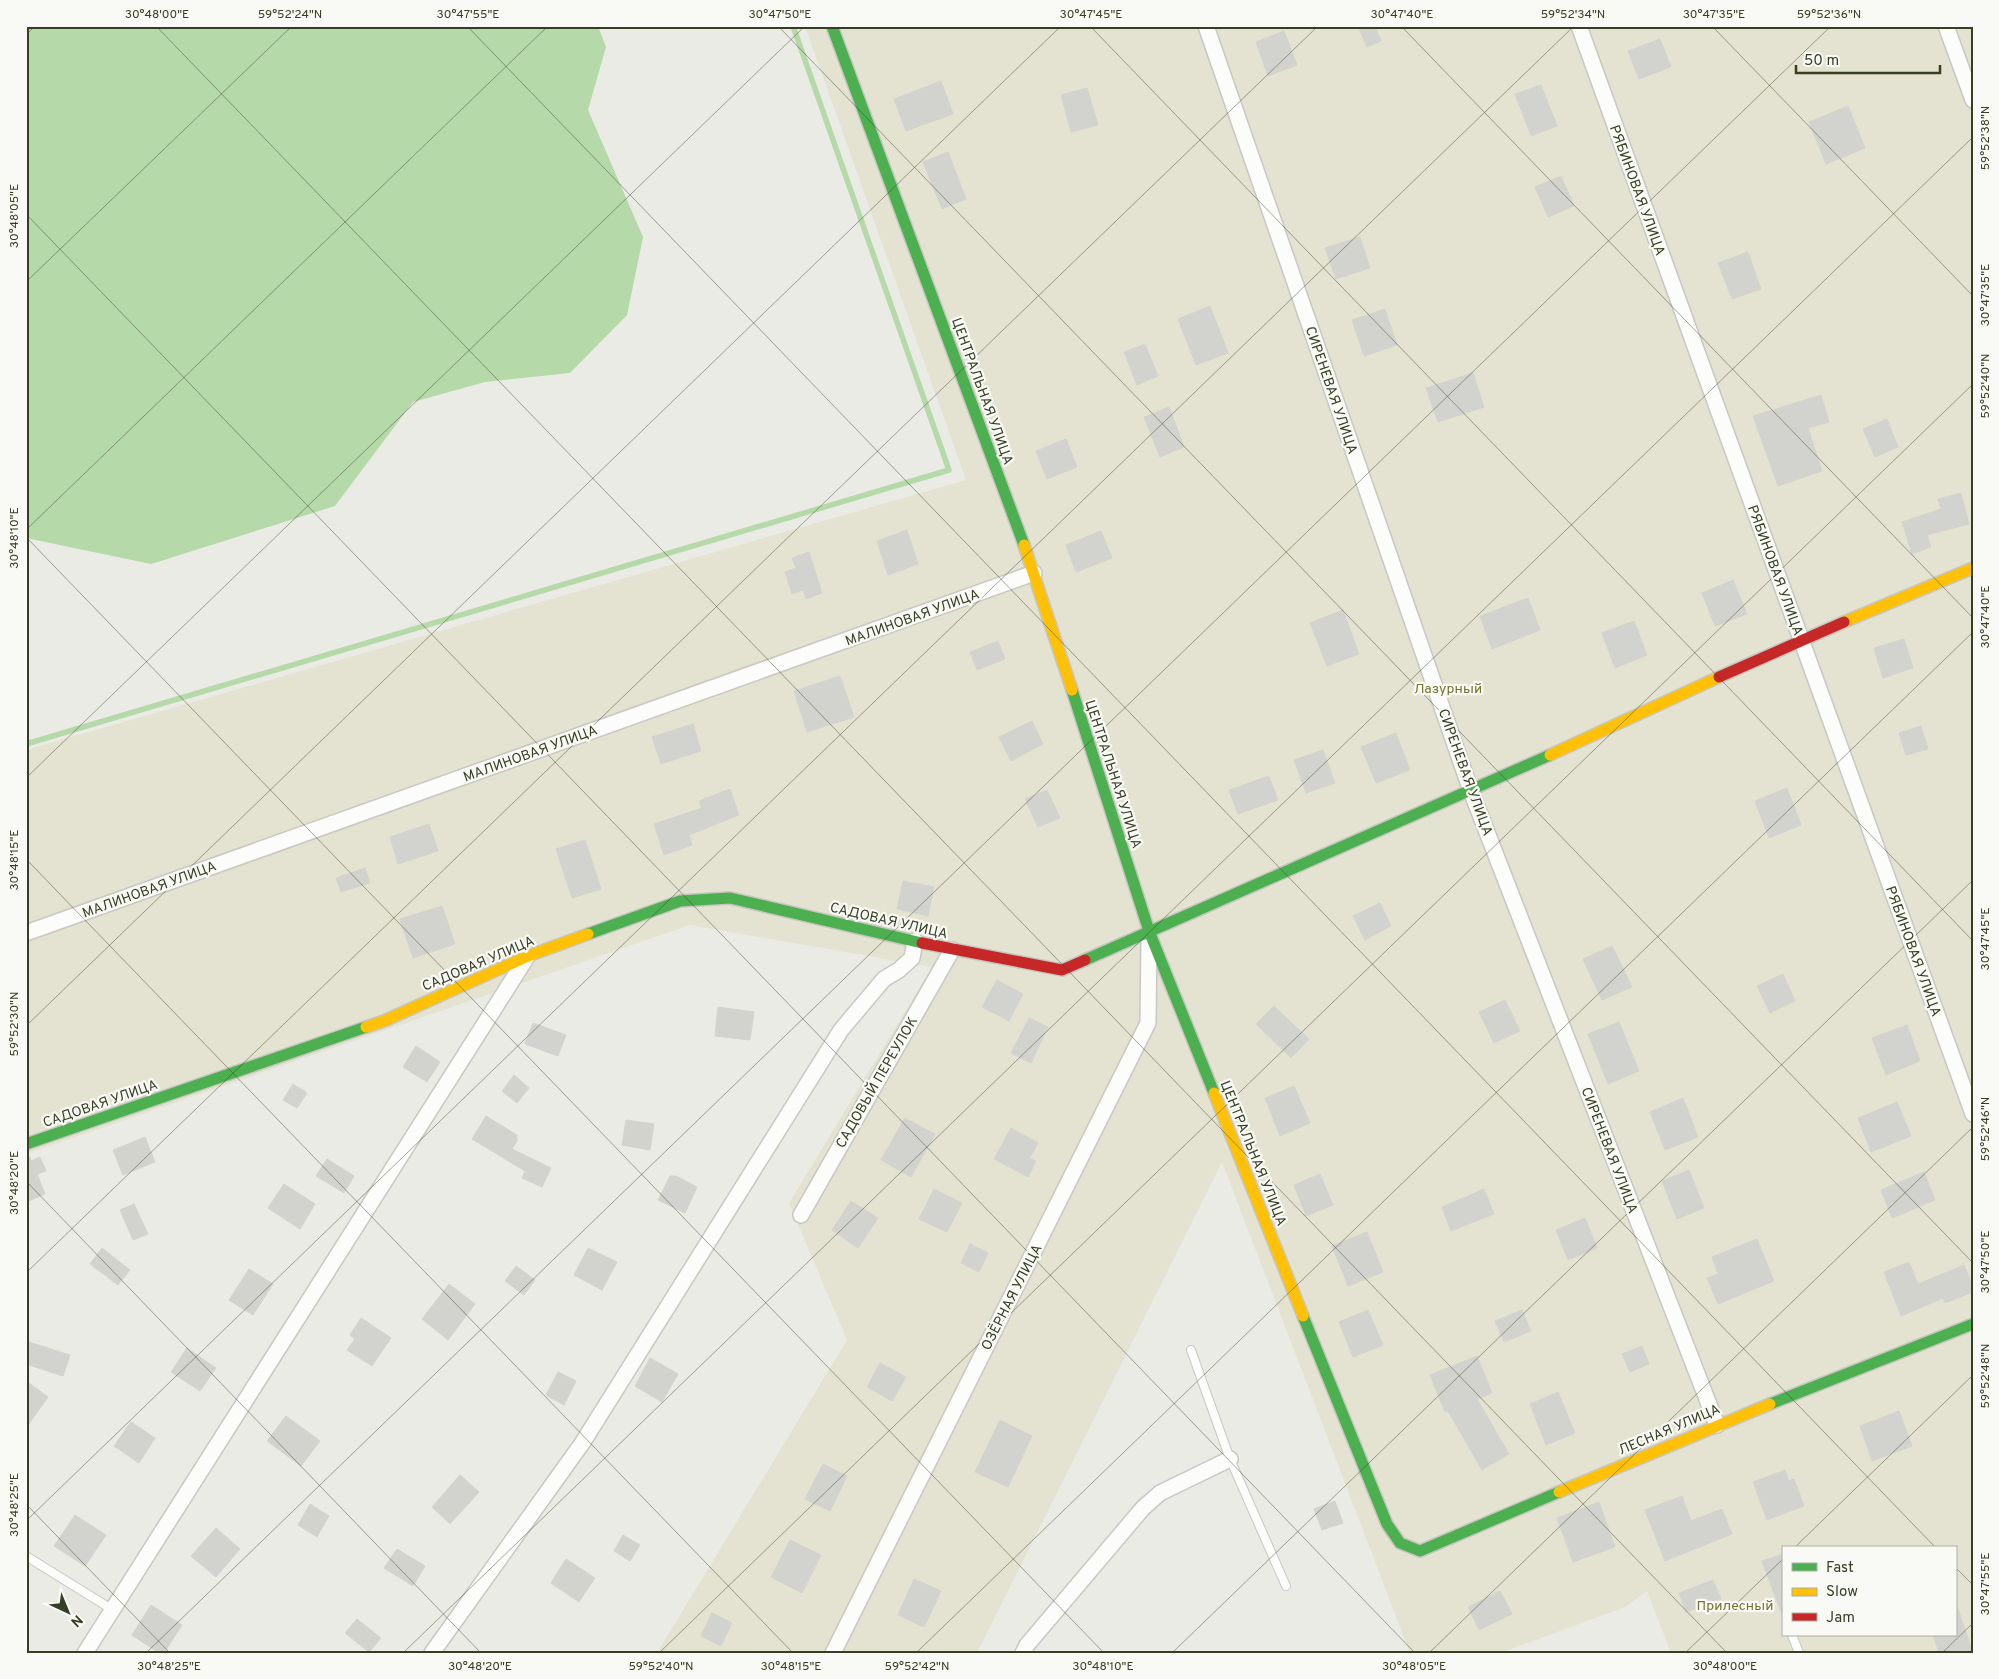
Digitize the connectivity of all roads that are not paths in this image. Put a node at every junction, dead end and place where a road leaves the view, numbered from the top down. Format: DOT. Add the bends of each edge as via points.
graph roads {
  1 [pos="832,26"];
  2 [pos="1206,26"];
  3 [pos="1579,26"];
  4 [pos="1946,26"];
  5 [pos="1973,100"];
  6 [pos="1973,568"];
  7 [pos="1034,573"];
  8 [pos="1801,640"];
  9 [pos="1472,791"];
  10 [pos="1149,931"];
  11 [pos="26,933"];
  12 [pos="915,941"];
  13 [pos="952,950"];
  14 [pos="528,956"];
  15 [pos="1973,1114"];
  16 [pos="26,1144"];
  17 [pos="801,1215"];
  18 [pos="1973,1324"];
  19 [pos="1191,1350"];
  20 [pos="1716,1425"];
  21 [pos="1230,1459"];
  22 [pos="1387,1524"];
  23 [pos="26,1556"];
  24 [pos="1286,1586"];
  25 [pos="113,1610"];
  26 [pos="1792,1636"];
  27 [pos="85,1653"];
  28 [pos="432,1653"];
  29 [pos="833,1653"];
  30 [pos="1023,1653"];
  31 [pos="1799,1653"];
  1 -- 7 [label="street, ЦЕНТРАЛЬНАЯ УЛИЦА"];
  2 -- 9 [label="street, СИРЕНЕВАЯ УЛИЦА"];
  3 -- 8 [label="street, РЯБИНОВАЯ УЛИЦА"];
  4 -- 5 [label="street"];
  6 -- 8 [label="street, САДОВАЯ УЛИЦА"];
  7 -- 10 [label="street, ЦЕНТРАЛЬНАЯ УЛИЦА"];
  7 -- 11 [label="street, МАЛИНОВАЯ УЛИЦА"];
  8 -- 9 [label="street, САДОВАЯ УЛИЦА"];
  8 -- 15 [label="street, РЯБИНОВАЯ УЛИЦА"];
  9 -- 10 [label="street, САДОВАЯ УЛИЦА"];
  9 -- 20 [label="street, СИРЕНЕВАЯ УЛИЦА"];
  10 -- 13 [label="street, САДОВАЯ УЛИЦА" via="1062,970"];
  10 -- 22 [label="street, ЦЕНТРАЛЬНАЯ УЛИЦА"];
  10 -- 29 [label="street, ОЗЁРНАЯ УЛИЦА" via="1148,1023"];
  12 -- 13 [label="street, САДОВАЯ УЛИЦА"];
  12 -- 14 [label="street, САДОВАЯ УЛИЦА" via="730,898 680,901"];
  12 -- 28 [label="street" via="912,958 884,980 840,1030 584,1442"];
  13 -- 17 [label="street, САДОВЫЙ ПЕРЕУЛОК"];
  14 -- 16 [label="street, САДОВАЯ УЛИЦА" via="384,1021"];
  14 -- 25 [label="street"];
  18 -- 20 [label="street, ЛЕСНАЯ УЛИЦА"];
  19 -- 21 [label="lane"];
  20 -- 22 [label="street, ЛЕСНАЯ УЛИЦА" via="1420,1550 1400,1544"];
  21 -- 24 [label="lane"];
  21 -- 30 [label="street" via="1160,1493 1143,1508"];
  23 -- 25 [label="lane"];
  25 -- 27 [label="street"];
  26 -- 31 [label="lane"];
}
